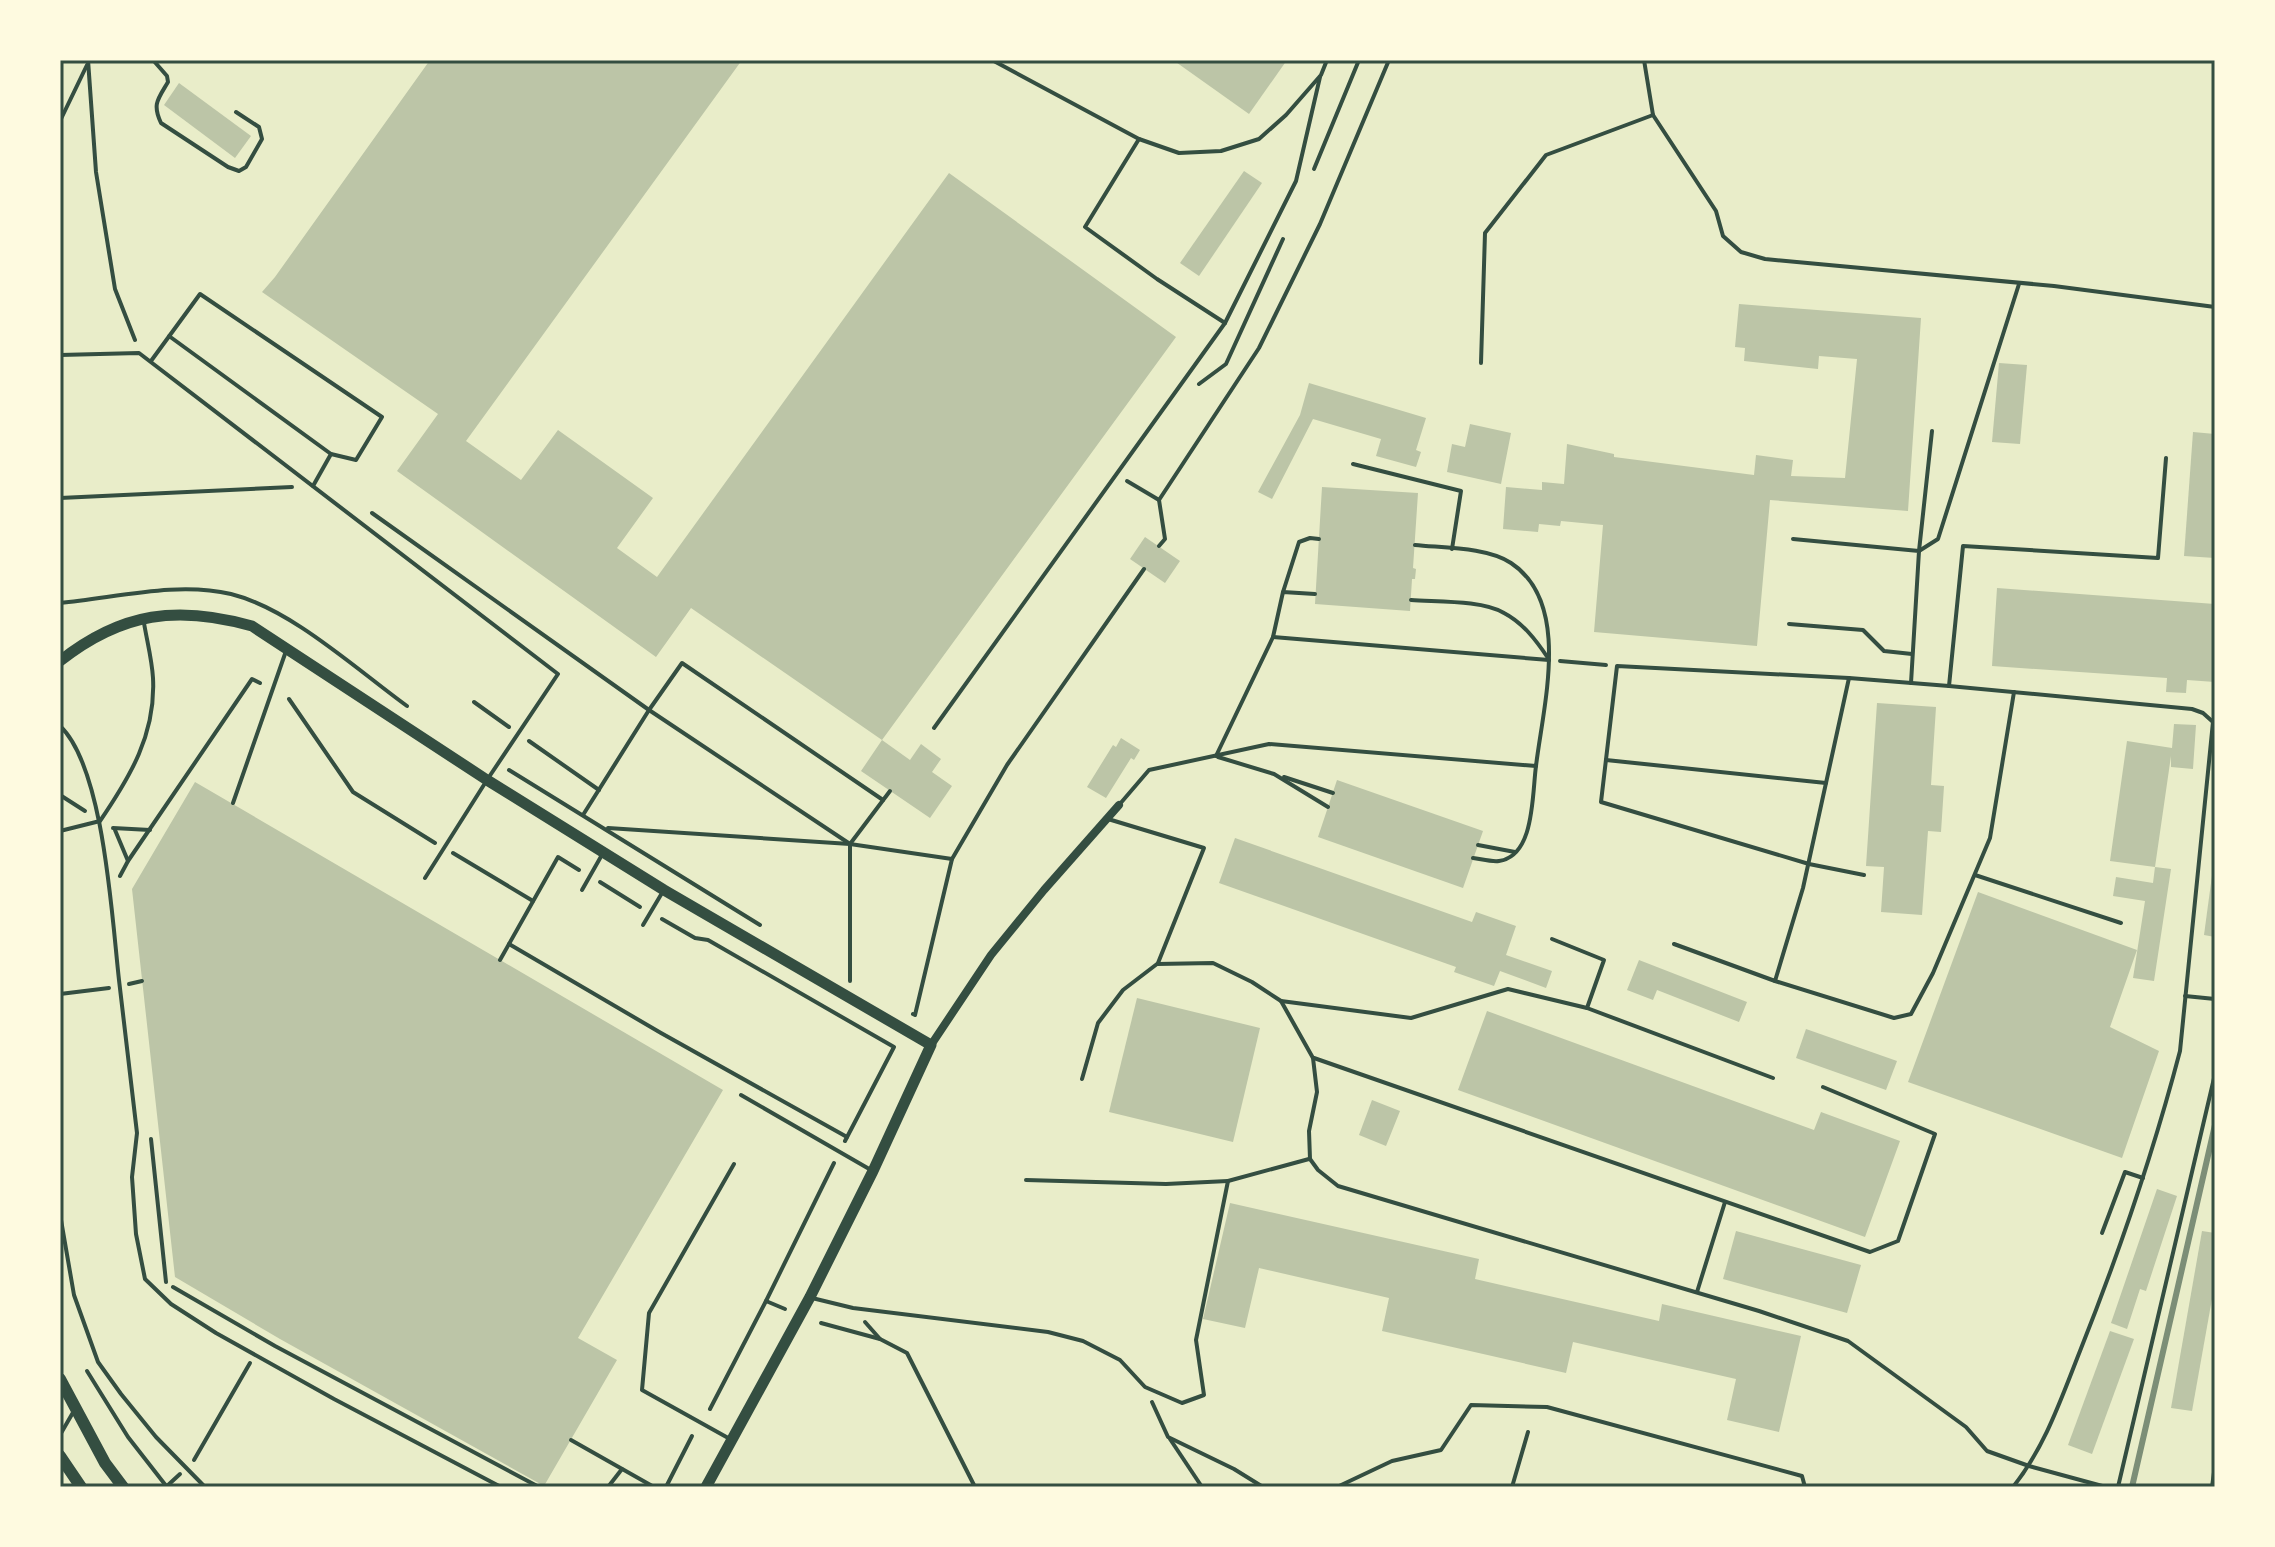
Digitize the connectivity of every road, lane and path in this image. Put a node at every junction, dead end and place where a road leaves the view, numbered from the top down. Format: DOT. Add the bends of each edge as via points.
graph roads {
  1 [pos="153,60"];
  2 [pos="992,60"];
  3 [pos="1327,60"];
  4 [pos="1389,60"];
  5 [pos="1644,60"];
  6 [pos="88,62"];
  7 [pos="1321,75"];
  8 [pos="236,112"];
  9 [pos="1653,115"];
  10 [pos="60,121"];
  11 [pos="1139,139"];
  12 [pos="2019,283"];
  13 [pos="2215,307"];
  14 [pos="1225,323"];
  15 [pos="169,336"];
  16 [pos="139,353"];
  17 [pos="60,355"];
  18 [pos="151,361"];
  19 [pos="1481,363"];
  20 [pos="1932,431"];
  21 [pos="331,454"];
  22 [pos="2166,458"];
  23 [pos="1353,464"];
  24 [pos="1127,481"];
  25 [pos="313,486"];
  26 [pos="60,498"];
  27 [pos="1159,500"];
  28 [pos="370,511"];
  29 [pos="1319,539"];
  30 [pos="1793,539"];
  31 [pos="1415,545"];
  32 [pos="1159,546"];
  33 [pos="1452,549"];
  34 [pos="1919,551"];
  35 [pos="1144,569"];
  36 [pos="1283,592"];
  37 [pos="1315,594"];
  38 [pos="1411,600"];
  39 [pos="143,618"];
  40 [pos="1789,624"];
  41 [pos="1273,637"];
  42 [pos="287,650"];
  43 [pos="1912,654"];
  44 [pos="1549,660"];
  45 [pos="60,661"];
  46 [pos="1617,666"];
  47 [pos="1849,678"];
  48 [pos="260,683"];
  49 [pos="1911,683"];
  50 [pos="1949,686"];
  51 [pos="2014,692"];
  52 [pos="289,699"];
  53 [pos="474,702"];
  54 [pos="649,710"];
  55 [pos="2214,721"];
  56 [pos="60,726"];
  57 [pos="934,728"];
  58 [pos="518,733"];
  59 [pos="1216,756"];
  60 [pos="1606,760"];
  61 [pos="1536,766"];
  62 [pos="1274,774"];
  63 [pos="487,780"];
  64 [pos="1826,783"];
  65 [pos="599,790"];
  66 [pos="890,791"];
  67 [pos="1333,793"];
  68 [pos="61,796"];
  69 [pos="883,800"];
  70 [pos="233,803"];
  71 [pos="1119,805"];
  72 [pos="1328,807"];
  73 [pos="87,813"];
  74 [pos="583,815"];
  75 [pos="1108,819"];
  76 [pos="100,821"];
  77 [pos="605,828"];
  78 [pos="150,830"];
  79 [pos="60,831"];
  80 [pos="850,844"];
  81 [pos="1478,845"];
  82 [pos="444,848"];
  83 [pos="603,853"];
  84 [pos="1518,853"];
  85 [pos="1473,858"];
  86 [pos="952,859"];
  87 [pos="128,861"];
  88 [pos="1809,864"];
  89 [pos="1864,875"];
  90 [pos="1975,875"];
  91 [pos="120,876"];
  92 [pos="590,876"];
  93 [pos="425,878"];
  94 [pos="582,890"];
  95 [pos="664,890"];
  96 [pos="533,901"];
  97 [pos="650,913"];
  98 [pos="2121,923"];
  99 [pos="643,925"];
  100 [pos="1552,939"];
  101 [pos="509,944"];
  102 [pos="1674,944"];
  103 [pos="500,960"];
  104 [pos="1157,964"];
  105 [pos="142,981"];
  106 [pos="850,981"];
  107 [pos="1775,981"];
  108 [pos="120,987"];
  109 [pos="60,994"];
  110 [pos="2185,996"];
  111 [pos="2215,999"];
  112 [pos="1281,1001"];
  113 [pos="1587,1008"];
  114 [pos="915,1015"];
  115 [pos="931,1045"];
  116 [pos="1313,1058"];
  117 [pos="2215,1074"];
  118 [pos="1773,1078"];
  119 [pos="1082,1079"];
  120 [pos="1823,1087"];
  121 [pos="741,1095"];
  122 [pos="149,1125"];
  123 [pos="847,1137"];
  124 [pos="839,1151"];
  125 [pos="1310,1159"];
  126 [pos="734,1164"];
  127 [pos="873,1171"];
  128 [pos="2143,1178"];
  129 [pos="1026,1180"];
  130 [pos="1228,1181"];
  131 [pos="1725,1202"];
  132 [pos="60,1214"];
  133 [pos="2102,1233"];
  134 [pos="1697,1293"];
  135 [pos="810,1297"];
  136 [pos="766,1301"];
  137 [pos="853,1308"];
  138 [pos="785,1309"];
  139 [pos="821,1323"];
  140 [pos="280,1339"];
  141 [pos="880,1339"];
  142 [pos="275,1346"];
  143 [pos="255,1355"];
  144 [pos="60,1379"];
  145 [pos="1145,1387"];
  146 [pos="75,1409"];
  147 [pos="710,1409"];
  148 [pos="1528,1432"];
  149 [pos="60,1435"];
  150 [pos="692,1436"];
  151 [pos="1168,1437"];
  152 [pos="571,1440"];
  153 [pos="732,1440"];
  154 [pos="60,1456"];
  155 [pos="2215,1465"];
  156 [pos="2029,1466"];
  157 [pos="187,1468"];
  158 [pos="622,1469"];
  159 [pos="167,1486"];
  160 [pos="81,1487"];
  161 [pos="123,1487"];
  162 [pos="205,1487"];
  163 [pos="501,1487"];
  164 [pos="539,1487"];
  165 [pos="608,1487"];
  166 [pos="654,1487"];
  167 [pos="666,1487"];
  168 [pos="706,1487"];
  169 [pos="975,1487"];
  170 [pos="1202,1487"];
  171 [pos="1263,1487"];
  172 [pos="1337,1487"];
  173 [pos="1512,1487"];
  174 [pos="1805,1487"];
  175 [pos="2013,1487"];
  176 [pos="2106,1487"];
  177 [pos="2118,1487"];
  178 [pos="2212,1487"];
  1 -- 8 [label="lane" via="168,82 157,100 155,112 161,123 239,171 262,139 259,127"];
  2 -- 11 [label="lane"];
  3 -- 7 [label="lane"];
  4 -- 27 [label="path" via="1320,224 1259,348"];
  5 -- 9 [label="lane"];
  6 -- 10 [label="path"];
  6 -- 16 [label="path" via="96,172 115,289"];
  7 -- 11 [label="lane" via="1259,139 1221,151 1179,153"];
  7 -- 14 [label="lane" via="1296,181"];
  9 -- 12 [label="lane" via="1716,211 1723,236 1741,252 1765,259"];
  9 -- 19 [label="lane" via="1546,155 1485,233"];
  11 -- 14 [label="lane" via="1085,227"];
  12 -- 13 [label="lane"];
  12 -- 34 [label="lane" via="1938,539"];
  14 -- 57 [label="lane"];
  15 -- 18 [label="lane"];
  15 -- 21 [label="lane"];
  15 -- 21 [label="lane" via="200,294 382,417 356,460"];
  16 -- 17 [label="lane"];
  16 -- 18 [label="lane"];
  18 -- 25 [label="lane"];
  20 -- 34 [label="lane"];
  21 -- 25 [label="lane"];
  22 -- 50 [label="lane" via="2158,558 1963,546"];
  23 -- 33 [label="lane" via="1461,491"];
  24 -- 27 [label="path"];
  25 -- 26 [label="path"];
  25 -- 58 [label="lane" via="558,674"];
  27 -- 32 [label="path" via="1165,539"];
  28 -- 54 [label="path"];
  29 -- 36 [label="lane" via="1299,542"];
  30 -- 34 [label="lane"];
  31 -- 33 [label="lane"];
  33 -- 44 [label="lane" via="1487,553 1527,576 1548,620"];
  34 -- 43 [label="lane"];
  35 -- 86 [label="path" via="1007,765"];
  36 -- 37 [label="lane"];
  36 -- 41 [label="lane"];
  38 -- 44 [label="lane" via="1502,611 1535,638"];
  39 -- 42 [label="street" via="222,618 252,626"];
  39 -- 45 [label="street" via="97,635"];
  39 -- 76 [label="lane" via="153,677 149,730 138,760"];
  40 -- 43 [label="lane" via="1863,630 1884,651"];
  41 -- 44 [label="lane"];
  41 -- 59 [label="lane"];
  42 -- 63 [label="street"];
  42 -- 70 [label="lane"];
  43 -- 49 [label="lane"];
  44 -- 46 [label="path"];
  44 -- 61 [label="lane"];
  46 -- 47 [label="lane"];
  46 -- 60 [label="lane"];
  47 -- 49 [label="lane"];
  47 -- 64 [label="lane"];
  48 -- 78 [label="path" via="252,679"];
  49 -- 50 [label="lane"];
  50 -- 51 [label="lane"];
  51 -- 55 [label="lane" via="2192,709"];
  51 -- 90 [label="lane" via="1990,838"];
  52 -- 82 [label="path" via="353,792"];
  53 -- 58 [label="path"];
  54 -- 65 [label="path"];
  54 -- 69 [label="path" via="682,663"];
  54 -- 80 [label="path"];
  55 -- 110 [label="lane"];
  56 -- 76 [label="lane" via="80,756"];
  58 -- 63 [label="lane"];
  58 -- 65 [label="path"];
  59 -- 61 [label="lane" via="1269,744"];
  59 -- 62 [label="lane"];
  59 -- 71 [label="lane" via="1149,770"];
  60 -- 64 [label="lane"];
  60 -- 88 [label="lane" via="1601,802"];
  61 -- 84 [label="lane" via="1527,837"];
  62 -- 67 [label="lane"];
  62 -- 72 [label="lane"];
  63 -- 82 [label="lane"];
  63 -- 83 [label="street"];
  64 -- 88 [label="lane"];
  65 -- 74 [label="path"];
  66 -- 69 [label="path"];
  68 -- 73 [label="path"];
  69 -- 80 [label="path"];
  71 -- 75 [label="street"];
  75 -- 104 [label="lane" via="1204,848"];
  75 -- 115 [label="street" via="991,955"];
  76 -- 79 [label="lane"];
  76 -- 108 [label="lane"];
  77 -- 80 [label="path"];
  78 -- 87 [label="path"];
  78 -- 87 [label="path" via="113,828"];
  80 -- 86 [label="path"];
  80 -- 106 [label="path"];
  81 -- 84 [label="lane"];
  82 -- 93 [label="lane"];
  82 -- 96 [label="path"];
  83 -- 92 [label="lane"];
  83 -- 95 [label="street"];
  84 -- 85 [label="lane" via="1499,861"];
  86 -- 114 [label="path"];
  87 -- 91 [label="path"];
  88 -- 89 [label="lane"];
  88 -- 107 [label="lane"];
  90 -- 98 [label="lane"];
  90 -- 107 [label="lane" via="1911,1014 1894,1018"];
  92 -- 94 [label="lane"];
  92 -- 96 [label="path" via="558,857"];
  92 -- 97 [label="path"];
  95 -- 97 [label="lane"];
  95 -- 115 [label="street"];
  96 -- 101 [label="path"];
  97 -- 99 [label="lane"];
  97 -- 123 [label="path" via="708,940 894,1047"];
  100 -- 113 [label="lane" via="1604,960"];
  101 -- 103 [label="path"];
  101 -- 123 [label="path"];
  102 -- 107 [label="lane"];
  104 -- 112 [label="lane" via="1213,963"];
  104 -- 119 [label="lane" via="1123,990 1098,1023"];
  105 -- 108 [label="path"];
  108 -- 109 [label="path"];
  108 -- 143 [label="lane" via="137,1133 132,1177 136,1234 145,1279 171,1304"];
  110 -- 111 [label="lane"];
  110 -- 128 [label="lane" via="2180,1051"];
  112 -- 113 [label="lane" via="1411,1018 1508,989"];
  112 -- 116 [label="lane"];
  113 -- 118 [label="lane"];
  115 -- 127 [label="street"];
  116 -- 125 [label="lane" via="1317,1092"];
  116 -- 131 [label="lane"];
  117 -- 177 [label="lane"];
  120 -- 131 [label="lane" via="1935,1134 1898,1241 1870,1252"];
  121 -- 124 [label="lane"];
  122 -- 142 [label="path" via="167,1283"];
  123 -- 124 [label="path"];
  124 -- 127 [label="lane"];
  124 -- 136 [label="path"];
  125 -- 130 [label="lane"];
  125 -- 134 [label="lane" via="1338,1186"];
  126 -- 153 [label="lane" via="649,1313 642,1390"];
  127 -- 135 [label="street"];
  128 -- 133 [label="lane" via="2125,1172"];
  128 -- 156 [label="lane" via="2117,1260 2046,1438"];
  129 -- 130 [label="lane"];
  130 -- 145 [label="lane" via="1196,1340 1204,1395 1182,1403"];
  131 -- 134 [label="lane"];
  132 -- 157 [label="lane" via="74,1295 98,1362"];
  134 -- 156 [label="lane" via="1848,1341 1966,1427 1987,1451"];
  135 -- 137 [label="lane"];
  135 -- 153 [label="street"];
  136 -- 138 [label="path"];
  136 -- 147 [label="path"];
  137 -- 141 [label="path"];
  137 -- 145 [label="lane" via="1083,1341 1120,1360"];
  139 -- 141 [label="path"];
  140 -- 142 [label="path"];
  141 -- 169 [label="path" via="907,1353"];
  142 -- 143 [label="path"];
  142 -- 164 [label="path"];
  143 -- 157 [label="path"];
  143 -- 163 [label="lane"];
  144 -- 146 [label="main road"];
  145 -- 151 [label="path"];
  146 -- 149 [label="lane"];
  146 -- 161 [label="main road"];
  148 -- 173 [label="lane"];
  150 -- 167 [label="path"];
  151 -- 170 [label="path"];
  151 -- 171 [label="path"];
  152 -- 158 [label="lane"];
  153 -- 168 [label="street"];
  154 -- 160 [label="main road"];
  155 -- 178 [label="lane"];
  156 -- 175 [label="lane"];
  156 -- 176 [label="lane"];
  157 -- 159 [label="path"];
  157 -- 162 [label="lane"];
  158 -- 165 [label="lane"];
  158 -- 166 [label="lane"];
  172 -- 174 [label="path" via="1392,1461 1441,1450 1471,1405 1547,1407 1802,1476"];
}
